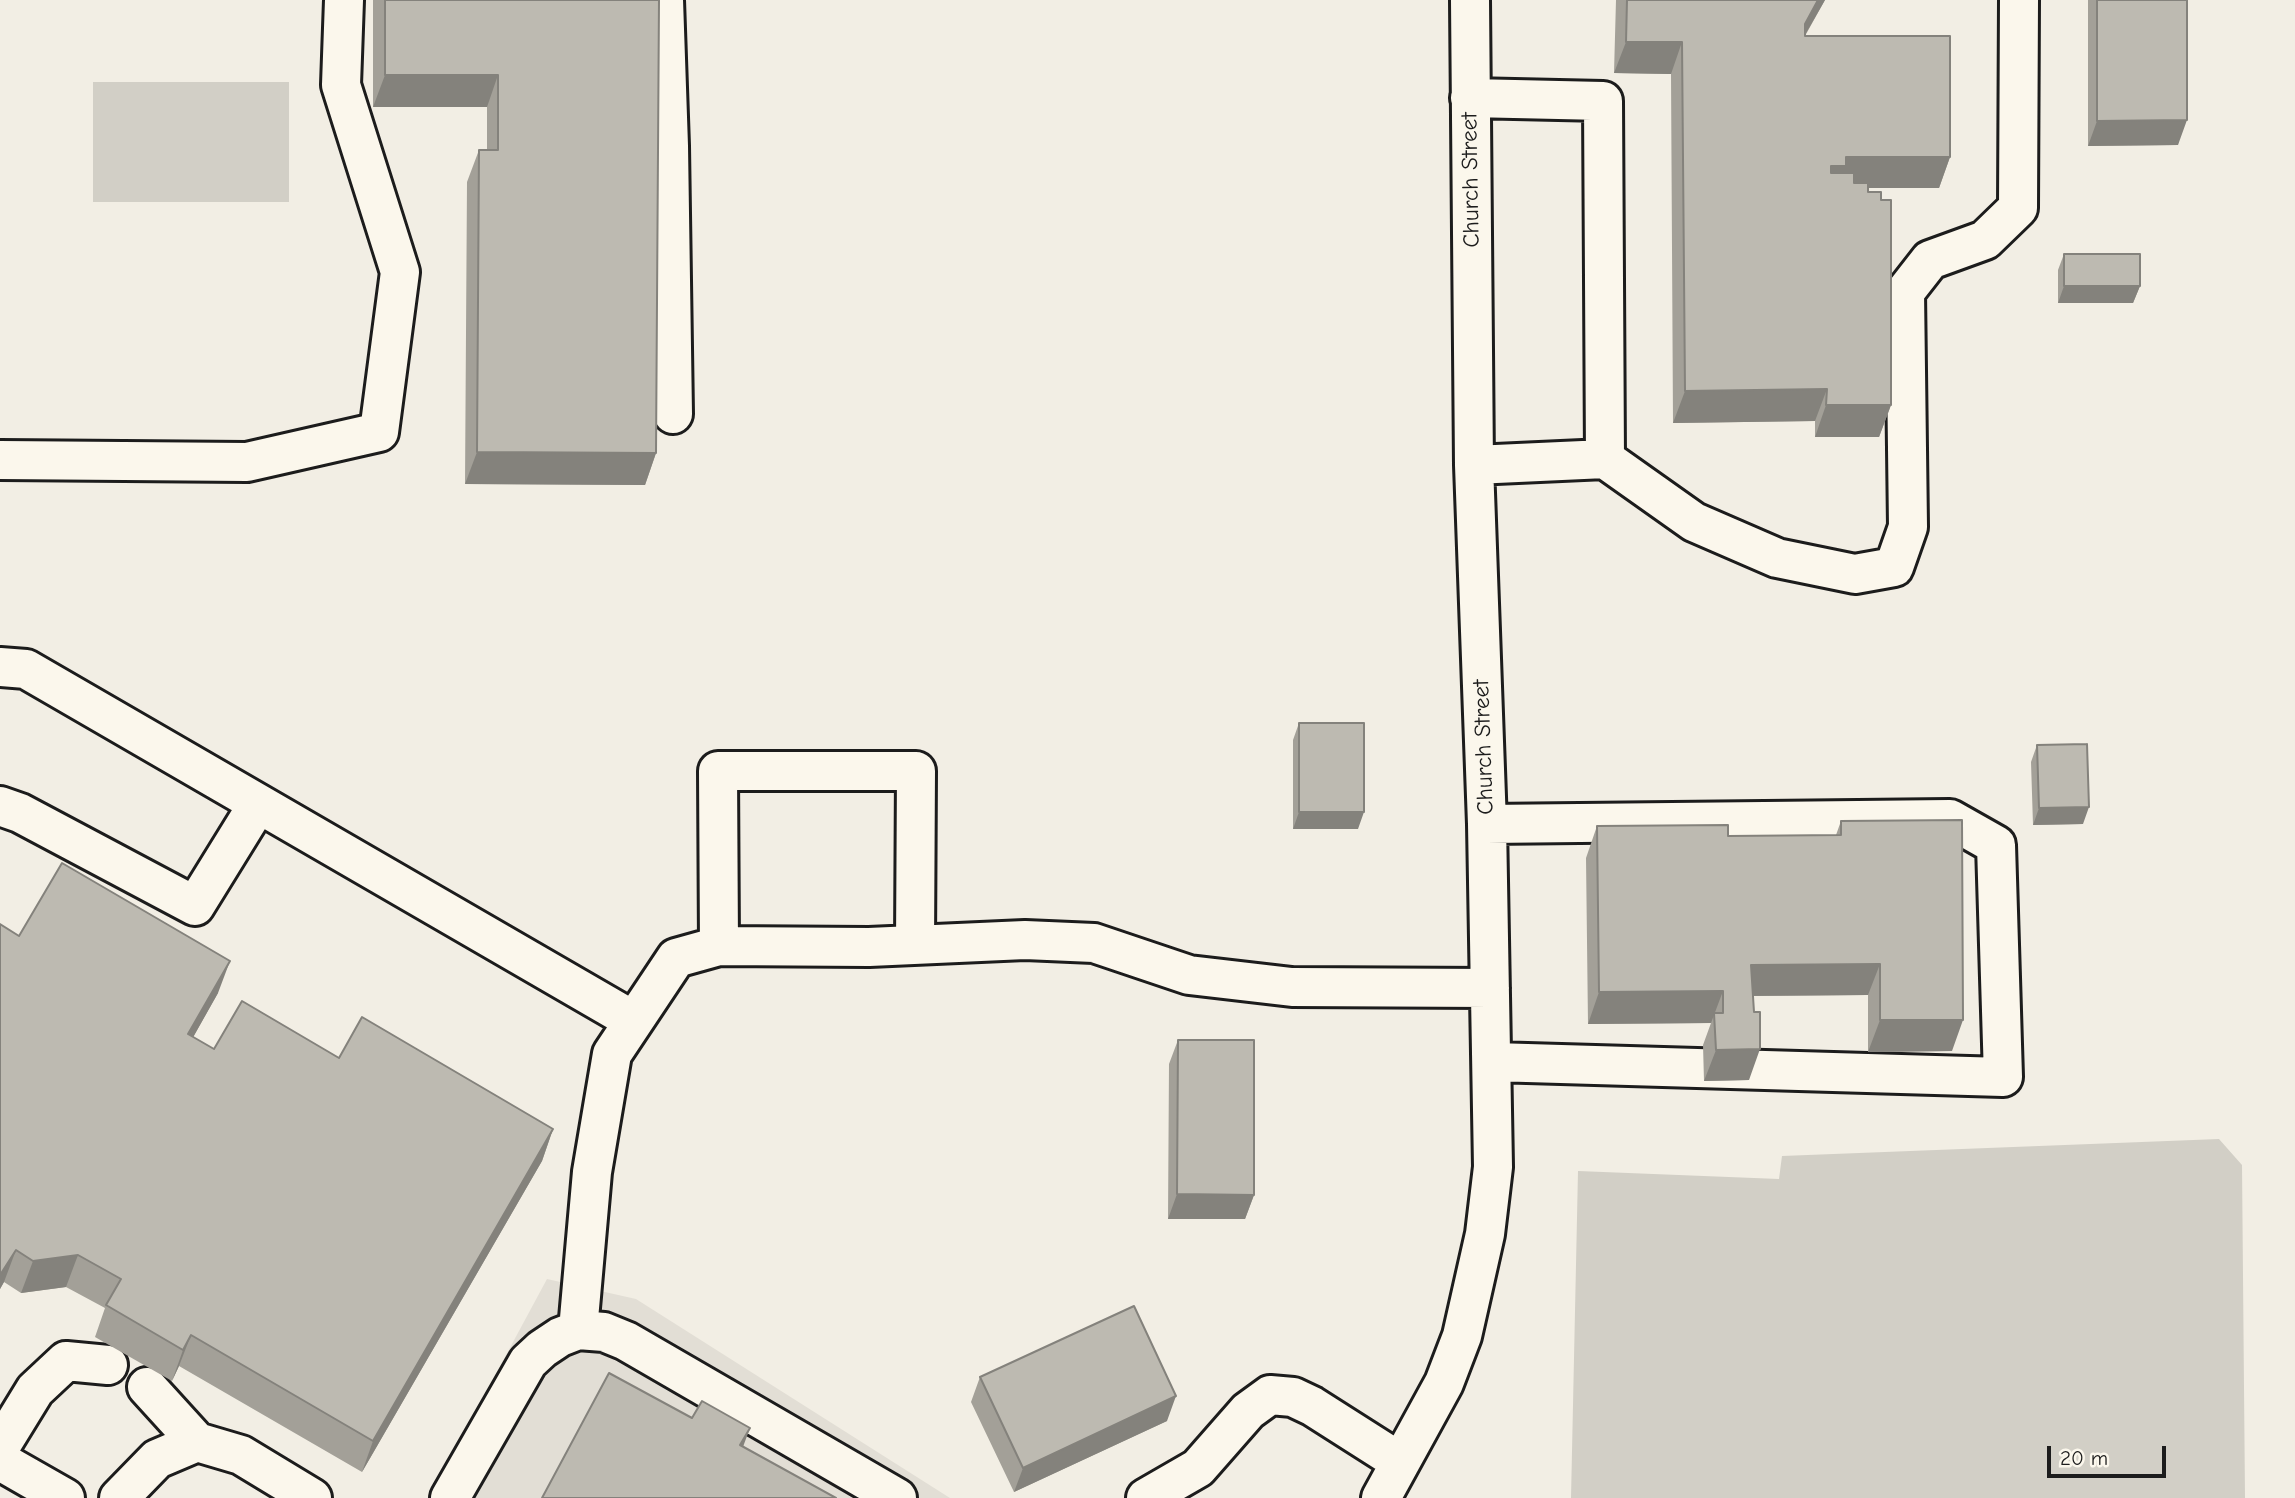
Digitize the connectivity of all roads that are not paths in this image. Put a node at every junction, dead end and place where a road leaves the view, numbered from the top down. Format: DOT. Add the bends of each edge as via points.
graph roads {
  1 [pos="344,0"];
  2 [pos="664,0"];
  3 [pos="1469,0"];
  4 [pos="2018,0"];
  5 [pos="1471,98"];
  6 [pos="673,414"];
  7 [pos="1605,459"];
  8 [pos="0,460"];
  9 [pos="1474,465"];
  10 [pos="0,667"];
  11 [pos="258,804"];
  12 [pos="0,806"];
  13 [pos="1487,824"];
  14 [pos="915,945"];
  15 [pos="719,946"];
  16 [pos="1490,988"];
  17 [pos="634,1021"];
  18 [pos="1493,1062"];
  19 [pos="578,1330"];
  20 [pos="108,1365"];
  21 [pos="147,1387"];
  22 [pos="197,1442"];
  23 [pos="0,1447"];
  24 [pos="0,1461"];
  25 [pos="1391,1478"];
  26 [pos="65,1498"];
  27 [pos="118,1498"];
  28 [pos="312,1498"];
  29 [pos="450,1498"];
  30 [pos="897,1498"];
  31 [pos="1146,1498"];
  32 [pos="1363,1498"];
  1 -- 8 [label="street" via="341,85 400,272 379,432 247,462"];
  2 -- 6 [label="street"];
  3 -- 5 [label="street, Church Street"];
  4 -- 7 [label="street" via="2018,208 1985,240 1930,260 1905,292 1908,527 1894,566 1855,574 1777,558 1694,522"];
  5 -- 7 [label="street" via="1603,100"];
  5 -- 9 [label="street, Church Street"];
  7 -- 9 [label="street"];
  9 -- 13 [label="street, Church Street"];
  10 -- 11 [label="street" via="26,669"];
  11 -- 12 [label="street" via="195,906"];
  11 -- 17 [label="street"];
  13 -- 16 [label="street, Church Street"];
  13 -- 18 [label="street" via="1950,819 1996,845 2003,1077"];
  14 -- 15 [label="street"];
  14 -- 15 [label="street" via="916,771 718,771"];
  14 -- 16 [label="street" via="1025,940 1094,943 1189,975 1279,986"];
  15 -- 17 [label="street" via="676,958"];
  16 -- 18 [label="street, Church Street"];
  17 -- 19 [label="street" via="612,1054 592,1172"];
  18 -- 25 [label="street, Church Street" via="1493,1167 1485,1234 1462,1336 1444,1383"];
  19 -- 29 [label="street" via="528,1362"];
  19 -- 30 [label="street" via="604,1332 626,1341"];
  20 -- 23 [label="street" via="66,1361 35,1390"];
  21 -- 22 [label="street"];
  22 -- 27 [label="street" via="157,1459"];
  22 -- 28 [label="street" via="241,1455"];
  24 -- 26 [label="street"];
  25 -- 31 [label="street" via="1312,1406 1293,1397 1270,1395 1248,1411 1198,1468"];
  25 -- 32 [label="street, Church Street"];
}
